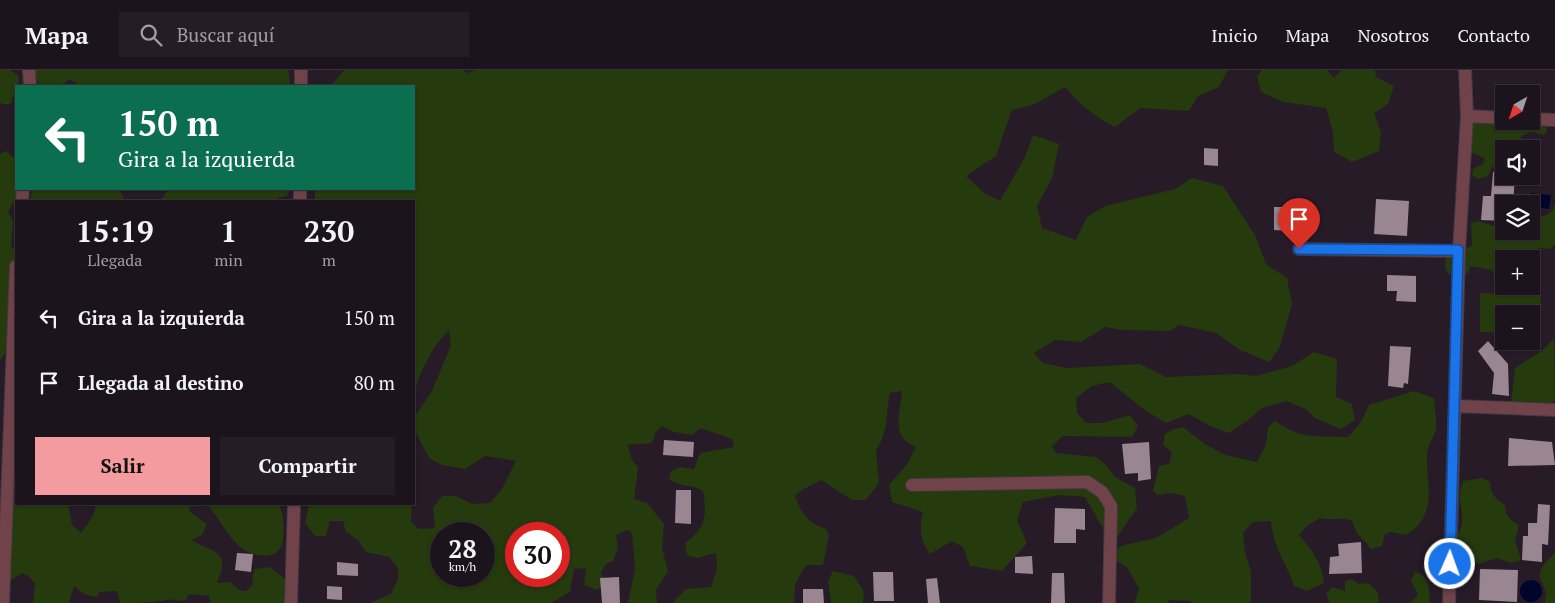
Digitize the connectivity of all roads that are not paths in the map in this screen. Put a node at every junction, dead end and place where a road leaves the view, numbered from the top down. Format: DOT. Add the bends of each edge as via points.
graph roads {
  1 [pos="29,70"];
  2 [pos="300,70"];
  3 [pos="1465,70"];
  4 [pos="30,85"];
  5 [pos="301,85"];
  6 [pos="1467,116"];
  7 [pos="1495,118"];
  8 [pos="1540,119"];
  9 [pos="1555,120"];
  10 [pos="1299,249"];
  11 [pos="1458,250"];
  12 [pos="15,307"];
  13 [pos="1454,406"];
  14 [pos="1555,410"];
  15 [pos="912,485"];
  16 [pos="294,505"];
  17 [pos="4,603"];
  18 [pos="291,603"];
  19 [pos="1109,603"];
  20 [pos="1449,603"];
  1 -- 4 [label="street"];
  2 -- 5 [label="street"];
  3 -- 6 [label="street"];
  6 -- 7 [label="street"];
  6 -- 11 [label="street"];
  8 -- 9 [label="street"];
  10 -- 11 [label="street"];
  11 -- 13 [label="street"];
  12 -- 17 [label="street"];
  13 -- 14 [label="street"];
  13 -- 20 [label="street"];
  15 -- 19 [label="street" via="1087,482 1102,492 1111,506"];
  16 -- 18 [label="street"];
}
